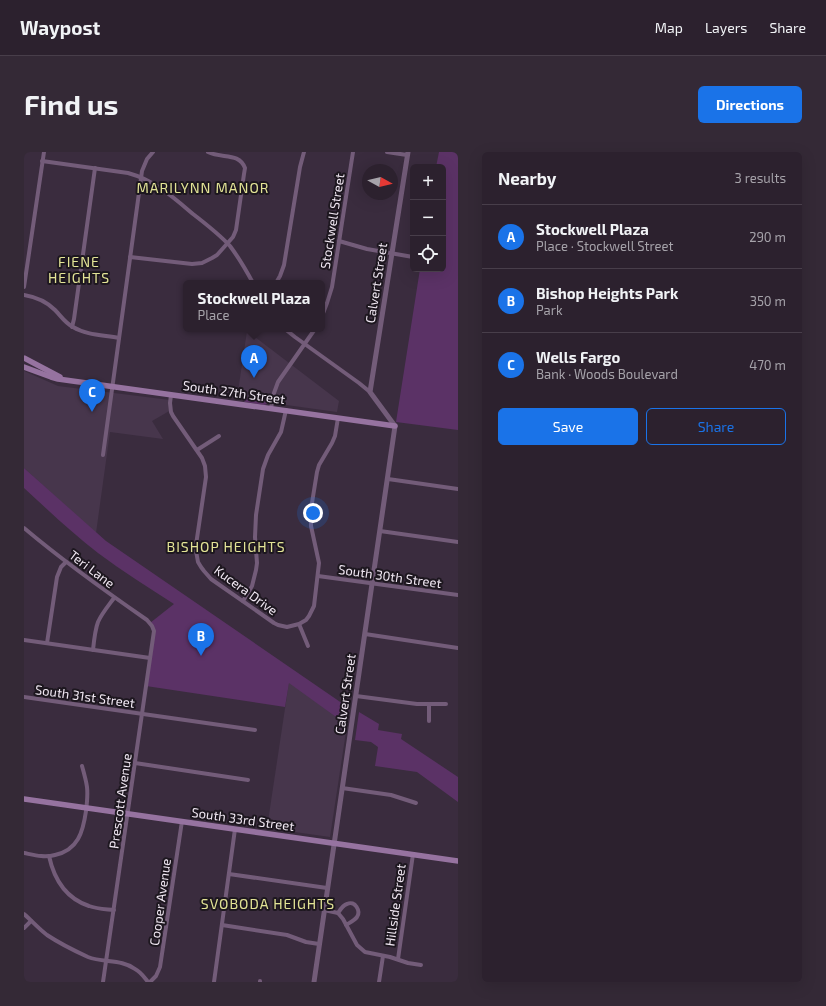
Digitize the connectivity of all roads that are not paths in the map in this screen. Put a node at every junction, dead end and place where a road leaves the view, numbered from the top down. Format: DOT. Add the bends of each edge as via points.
graph roads {
  1 [pos="44,152"];
  2 [pos="153,152"];
  3 [pos="208,152"];
  4 [pos="304,152"];
  5 [pos="353,152"];
  6 [pos="387,152"];
  7 [pos="408,154"];
  8 [pos="42,161"];
  9 [pos="95,168"];
  10 [pos="141,177"];
  11 [pos="339,241"];
  12 [pos="228,244"];
  13 [pos="392,253"];
  14 [pos="410,256"];
  15 [pos="130,257"];
  16 [pos="251,280"];
  17 [pos="278,280"];
  18 [pos="24,287"];
  19 [pos="24,295"];
  20 [pos="325,309"];
  21 [pos="72,327"];
  22 [pos="289,332"];
  23 [pos="313,332"];
  24 [pos="119,338"];
  25 [pos="304,344"];
  26 [pos="24,358"];
  27 [pos="41,367"];
  28 [pos="27,368"];
  29 [pos="70,380"];
  30 [pos="112,386"];
  31 [pos="370,392"];
  32 [pos="171,395"];
  33 [pos="271,408"];
  34 [pos="286,410"];
  35 [pos="384,412"];
  36 [pos="338,418"];
  37 [pos="379,424"];
  38 [pos="395,426"];
  39 [pos="219,436"];
  40 [pos="197,450"];
  41 [pos="103,454"];
  42 [pos="388,479"];
  43 [pos="458,489"];
  44 [pos="24,528"];
  45 [pos="380,531"];
  46 [pos="458,542"];
  47 [pos="66,562"];
  48 [pos="318,576"];
  49 [pos="372,583"];
  50 [pos="458,595"];
  51 [pos="114,598"];
  52 [pos="243,601"];
  53 [pos="150,623"];
  54 [pos="299,624"];
  55 [pos="365,634"];
  56 [pos="24,640"];
  57 [pos="47,643"];
  58 [pos="308,646"];
  59 [pos="458,648"];
  60 [pos="93,650"];
  61 [pos="150,658"];
  62 [pos="356,696"];
  63 [pos="24,697"];
  64 [pos="429,704"];
  65 [pos="446,704"];
  66 [pos="142,714"];
  67 [pos="429,721"];
  68 [pos="255,730"];
  69 [pos="135,763"];
  70 [pos="82,766"];
  71 [pos="248,780"];
  72 [pos="342,788"];
  73 [pos="24,799"];
  74 [pos="416,803"];
  75 [pos="86,807"];
  76 [pos="128,813"];
  77 [pos="182,821"];
  78 [pos="235,829"];
  79 [pos="334,843"];
  80 [pos="24,854"];
  81 [pos="412,854"];
  82 [pos="49,856"];
  83 [pos="458,861"];
  84 [pos="229,874"];
  85 [pos="327,888"];
  86 [pos="114,910"];
  87 [pos="324,910"];
  88 [pos="338,913"];
  89 [pos="24,914"];
  90 [pos="31,921"];
  91 [pos="222,925"];
  92 [pos="346,925"];
  93 [pos="24,928"];
  94 [pos="319,944"];
  95 [pos="383,956"];
  96 [pos="398,960"];
  97 [pos="107,961"];
  98 [pos="421,966"];
  99 [pos="103,982"];
  100 [pos="149,982"];
  101 [pos="214,982"];
  102 [pos="314,982"];
  103 [pos="379,982"];
  1 -- 8 [label="street"];
  2 -- 10 [label="street" via="144,163"];
  3 -- 12 [label="street" via="238,158 244,168 236,230"];
  4 -- 17 [label="street" via="284,265"];
  5 -- 11 [label="street, Stockwell Street"];
  6 -- 7 [label="street"];
  7 -- 13 [label="street, Calvert Street"];
  8 -- 9 [label="street"];
  8 -- 18 [label="street"];
  9 -- 10 [label="street"];
  9 -- 21 [label="street"];
  10 -- 12 [label="street" via="166,192"];
  10 -- 15 [label="street"];
  11 -- 13 [label="street" via="359,248"];
  11 -- 20 [label="street, Stockwell Street" via="332,287"];
  12 -- 15 [label="street" via="212,258 197,264"];
  12 -- 16 [label="street"];
  13 -- 14 [label="street"];
  13 -- 31 [label="street, Calvert Street"];
  15 -- 24 [label="street"];
  19 -- 21 [label="street" via="46,302"];
  21 -- 24 [label="street" via="87,333"];
  22 -- 25 [label="street"];
  23 -- 25 [label="street"];
  24 -- 30 [label="street"];
  25 -- 31 [label="street"];
  25 -- 33 [label="street" via="278,382"];
  26 -- 27 [label="main road, South 27th Street"];
  27 -- 28 [label="main road"];
  27 -- 29 [label="main road, South 27th Street"];
  28 -- 29 [label="main road, South 27th Street" via="51,377"];
  29 -- 30 [label="main road, South 27th Street"];
  30 -- 32 [label="main road, South 27th Street"];
  30 -- 41 [label="street"];
  31 -- 35 [label="street"];
  32 -- 33 [label="main road, South 27th Street"];
  32 -- 40 [label="street, Kucera Drive" via="170,408 173,416"];
  33 -- 34 [label="main road, South 27th Street"];
  34 -- 36 [label="main road, South 27th Street"];
  34 -- 52 [label="street" via="281,432 263,469 256,521 256,570 252,586"];
  35 -- 37 [label="street" via="386,420"];
  35 -- 38 [label="street"];
  36 -- 37 [label="main road, South 27th Street"];
  36 -- 48 [label="street" via="335,436 317,472 311,510 311,526 320,563"];
  37 -- 38 [label="main road, South 27th Street"];
  38 -- 42 [label="street, Calvert Street"];
  39 -- 40 [label="street"];
  40 -- 52 [label="street, Kucera Drive" via="204,461 206,472 196,545 197,556 207,575"];
  42 -- 43 [label="street"];
  42 -- 45 [label="street, Calvert Street"];
  44 -- 47 [label="street, Teri Lane"];
  45 -- 46 [label="street"];
  45 -- 49 [label="street, Calvert Street"];
  47 -- 51 [label="street, Teri Lane"];
  47 -- 57 [label="street" via="57,576"];
  48 -- 49 [label="street, South 30th Street"];
  48 -- 54 [label="street" via="314,606 306,620"];
  49 -- 50 [label="street, South 30th Street"];
  49 -- 55 [label="street, Calvert Street"];
  51 -- 53 [label="street, Teri Lane"];
  51 -- 60 [label="street" via="98,623"];
  52 -- 54 [label="street, Kucera Drive" via="278,625"];
  53 -- 61 [label="street, Prescott Avenue" via="154,635"];
  54 -- 58 [label="street"];
  55 -- 59 [label="street"];
  55 -- 62 [label="street, Calvert Street"];
  56 -- 57 [label="street"];
  57 -- 60 [label="street"];
  60 -- 61 [label="street"];
  61 -- 66 [label="street, Prescott Avenue"];
  62 -- 64 [label="street" via="408,704"];
  62 -- 72 [label="street, Calvert Street"];
  63 -- 66 [label="street, South 31st Street"];
  64 -- 65 [label="street"];
  64 -- 67 [label="street"];
  66 -- 68 [label="street, South 31st Street"];
  66 -- 69 [label="street, Prescott Avenue"];
  69 -- 71 [label="street"];
  69 -- 76 [label="street, Prescott Avenue"];
  70 -- 75 [label="street" via="87,788"];
  72 -- 74 [label="street" via="391,795"];
  72 -- 79 [label="street, Calvert Street"];
  73 -- 75 [label="main road, South 33rd Street"];
  75 -- 76 [label="main road, South 33rd Street"];
  75 -- 82 [label="street" via="84,826 77,841 64,852"];
  76 -- 77 [label="main road, South 33rd Street"];
  76 -- 86 [label="street, Prescott Avenue"];
  77 -- 78 [label="main road, South 33rd Street"];
  77 -- 100 [label="street, Cooper Avenue" via="160,967 156,976"];
  78 -- 79 [label="main road, South 33rd Street"];
  78 -- 84 [label="street"];
  79 -- 81 [label="main road, South 33rd Street"];
  79 -- 85 [label="street, Calvert Street"];
  80 -- 82 [label="street"];
  81 -- 83 [label="main road, South 33rd Street"];
  81 -- 96 [label="street, Hillside Street"];
  82 -- 86 [label="street" via="57,880 70,896 89,906"];
  84 -- 85 [label="street"];
  84 -- 91 [label="street"];
  85 -- 87 [label="street, Calvert Street"];
  86 -- 97 [label="street, Prescott Avenue"];
  87 -- 88 [label="street"];
  87 -- 94 [label="street, Calvert Street"];
  88 -- 92 [label="street"];
  88 -- 92 [label="street" via="348,903 357,907 357,917"];
  89 -- 90 [label="street"];
  90 -- 93 [label="street"];
  90 -- 97 [label="street" via="56,941 86,956"];
  91 -- 94 [label="street" via="287,935"];
  91 -- 101 [label="street"];
  92 -- 95 [label="street" via="362,951"];
  94 -- 102 [label="street, Calvert Street"];
  95 -- 96 [label="street"];
  95 -- 103 [label="street"];
  96 -- 98 [label="street"];
  97 -- 99 [label="street, Prescott Avenue"];
  97 -- 100 [label="street" via="132,967"];
}
